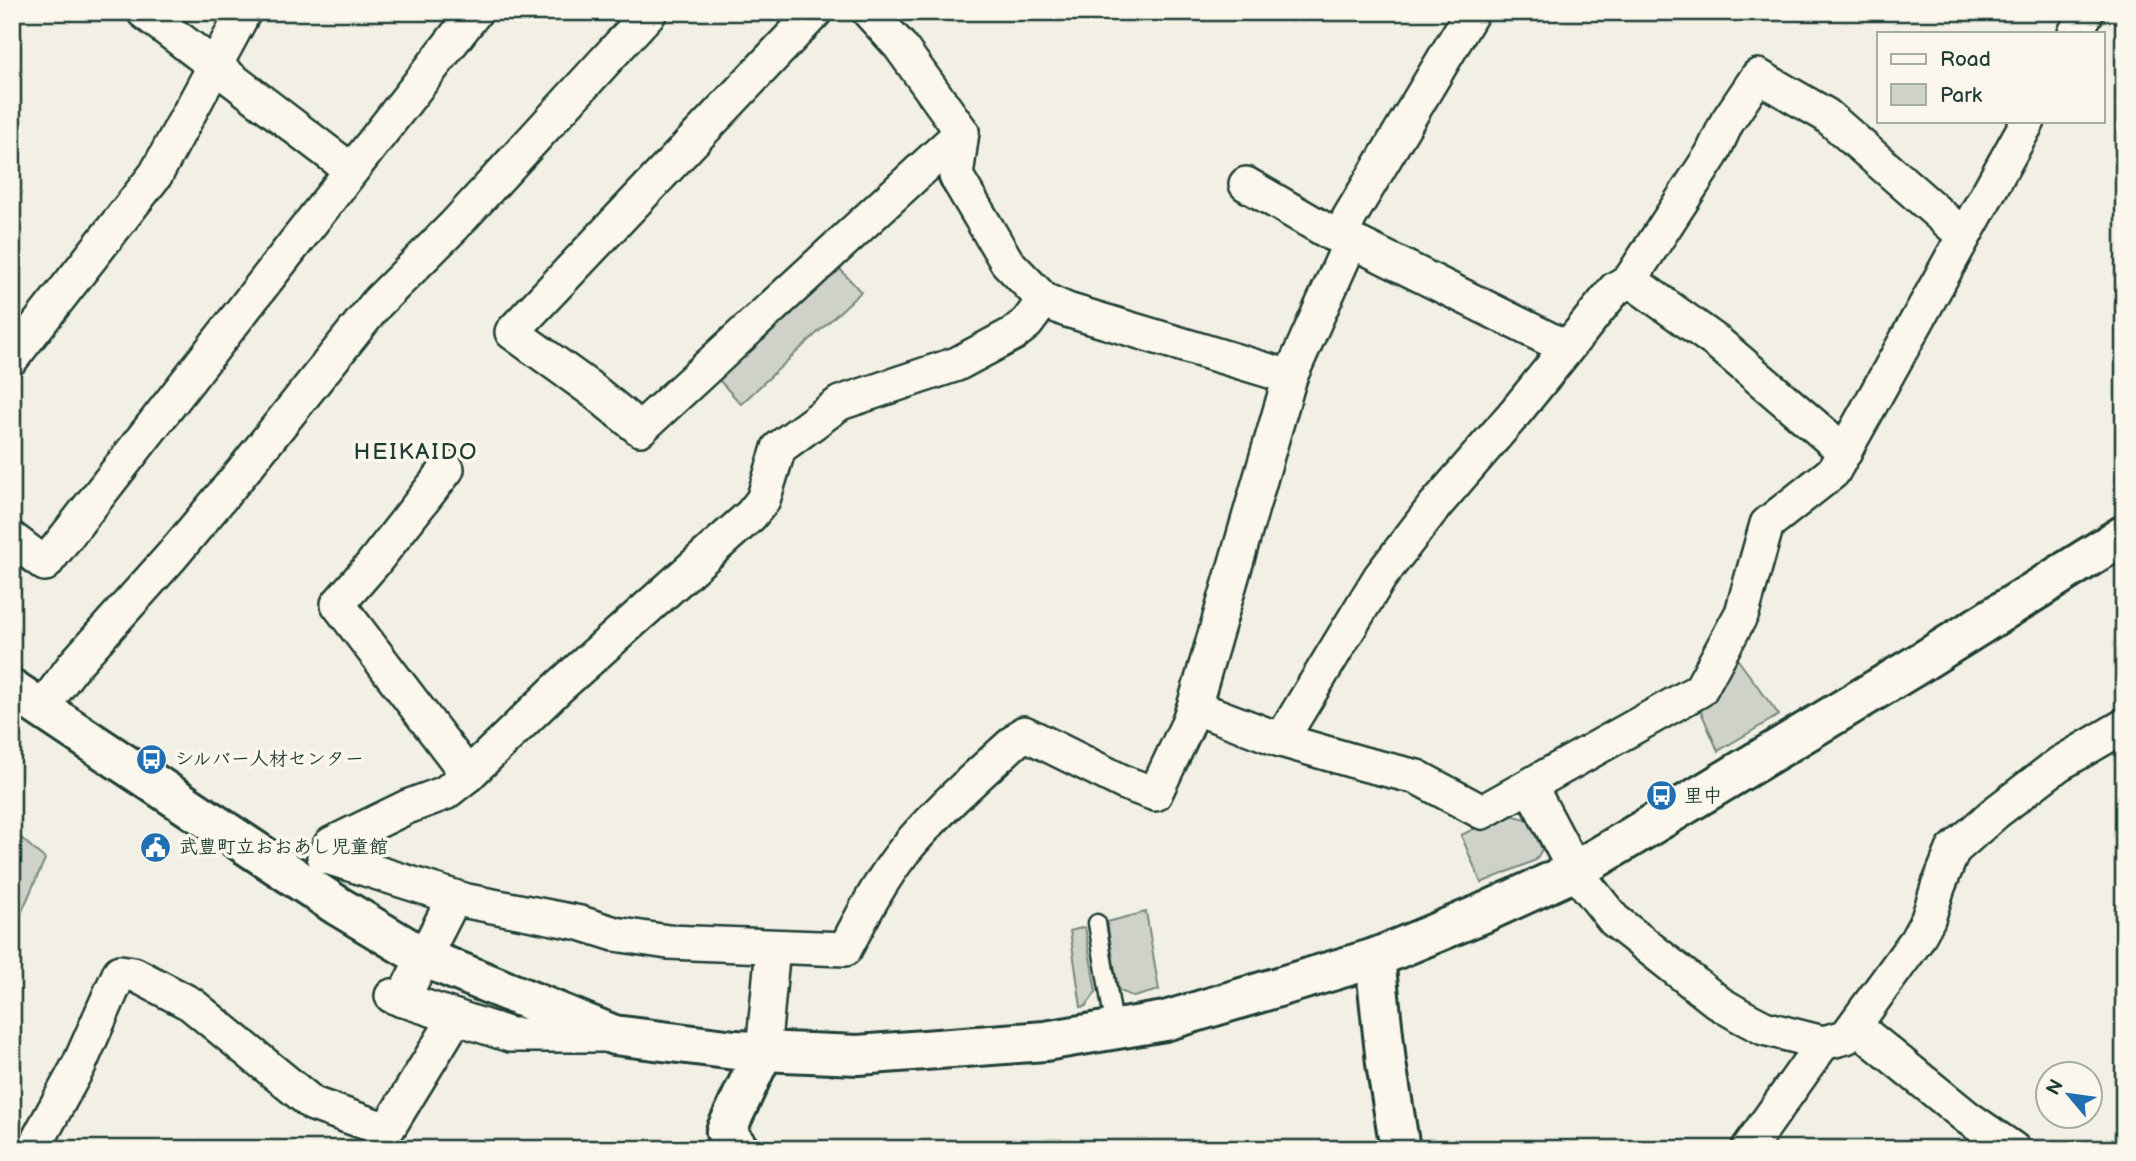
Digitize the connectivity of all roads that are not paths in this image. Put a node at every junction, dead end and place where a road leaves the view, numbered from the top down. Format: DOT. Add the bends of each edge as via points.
graph roads {
  1 [pos="144,12"];
  2 [pos="244,12"];
  3 [pos="475,12"];
  4 [pos="650,12"];
  5 [pos="815,12"];
  6 [pos="869,12"];
  7 [pos="1472,12"];
  8 [pos="2087,12"];
  9 [pos="2076,32"];
  10 [pos="214,66"];
  11 [pos="2027,122"];
  12 [pos="962,132"];
  13 [pos="351,170"];
  14 [pos="1246,184"];
  15 [pos="1964,236"];
  16 [pos="1347,239"];
  17 [pos="1630,280"];
  18 [pos="1044,300"];
  19 [pos="1567,348"];
  20 [pos="12,358"];
  21 [pos="1290,376"];
  22 [pos="1845,452"];
  23 [pos="447,469"];
  24 [pos="2124,535"];
  25 [pos="12,539"];
  26 [pos="27,698"];
  27 [pos="1194,707"];
  28 [pos="2124,726"];
  29 [pos="1281,740"];
  30 [pos="468,775"];
  31 [pos="1530,786"];
  32 [pos="1575,871"];
  33 [pos="454,898"];
  34 [pos="1097,923"];
  35 [pos="773,947"];
  36 [pos="423,957"];
  37 [pos="1375,958"];
  38 [pos="456,1017"];
  39 [pos="1855,1026"];
  40 [pos="1115,1031"];
  41 [pos="614,1035"];
  42 [pos="1823,1043"];
  43 [pos="763,1052"];
  44 [pos="727,1143"];
  45 [pos="33,1149"];
  46 [pos="1400,1149"];
  47 [pos="1748,1149"];
  48 [pos="2012,1149"];
  1 -- 10 [label="street"];
  2 -- 10 [label="street"];
  3 -- 13 [label="street"];
  4 -- 26 [label="street" via="377,303 242,472 74,665"];
  5 -- 12 [label="street" via="512,332 640,429"];
  6 -- 12 [label="street"];
  7 -- 16 [label="street" via="1349,218"];
  8 -- 9 [label="street"];
  10 -- 13 [label="street"];
  10 -- 20 [label="street" via="156,174"];
  11 -- 15 [label="street"];
  12 -- 18 [label="street" via="956,176 1007,262"];
  13 -- 25 [label="street" via="45,564"];
  14 -- 16 [label="street"];
  15 -- 17 [label="street" via="1826,115 1758,76"];
  15 -- 22 [label="street"];
  16 -- 19 [label="street"];
  16 -- 21 [label="street"];
  17 -- 19 [label="street" via="1615,289"];
  17 -- 22 [label="street" via="1718,343"];
  18 -- 21 [label="street"];
  18 -- 30 [label="street" via="1013,334 957,363 840,403 779,448 763,500 751,515"];
  19 -- 29 [label="street" via="1380,577"];
  21 -- 27 [label="street"];
  22 -- 31 [label="street" via="1833,472 1767,524 1742,614 1700,690"];
  23 -- 30 [label="street" via="338,604"];
  24 -- 32 [label="street"];
  26 -- 36 [label="street" via="338,906"];
  27 -- 29 [label="street"];
  27 -- 35 [label="street" via="1155,794 1024,733 904,851 874,893 845,949"];
  28 -- 39 [label="street" via="2059,764 1953,850 1916,941"];
  29 -- 31 [label="street" via="1417,777 1482,812"];
  30 -- 33 [label="street" via="445,793 331,844 324,856"];
  31 -- 32 [label="street"];
  32 -- 37 [label="street"];
  32 -- 42 [label="street" via="1615,920 1719,1003 1764,1028"];
  33 -- 35 [label="street" via="641,938"];
  33 -- 36 [label="street"];
  34 -- 40 [label="lane"];
  35 -- 43 [label="street"];
  36 -- 38 [label="street" via="397,998"];
  36 -- 41 [label="street"];
  37 -- 40 [label="street" via="1165,1021"];
  37 -- 46 [label="street"];
  38 -- 41 [label="street" via="510,1035"];
  38 -- 45 [label="street" via="387,1130 313,1104 191,1004 120,972 79,1065"];
  39 -- 42 [label="street" via="1846,1037"];
  39 -- 48 [label="street"];
  40 -- 43 [label="street" via="858,1055"];
  41 -- 43 [label="street"];
  42 -- 47 [label="street"];
  43 -- 44 [label="street"];
}
